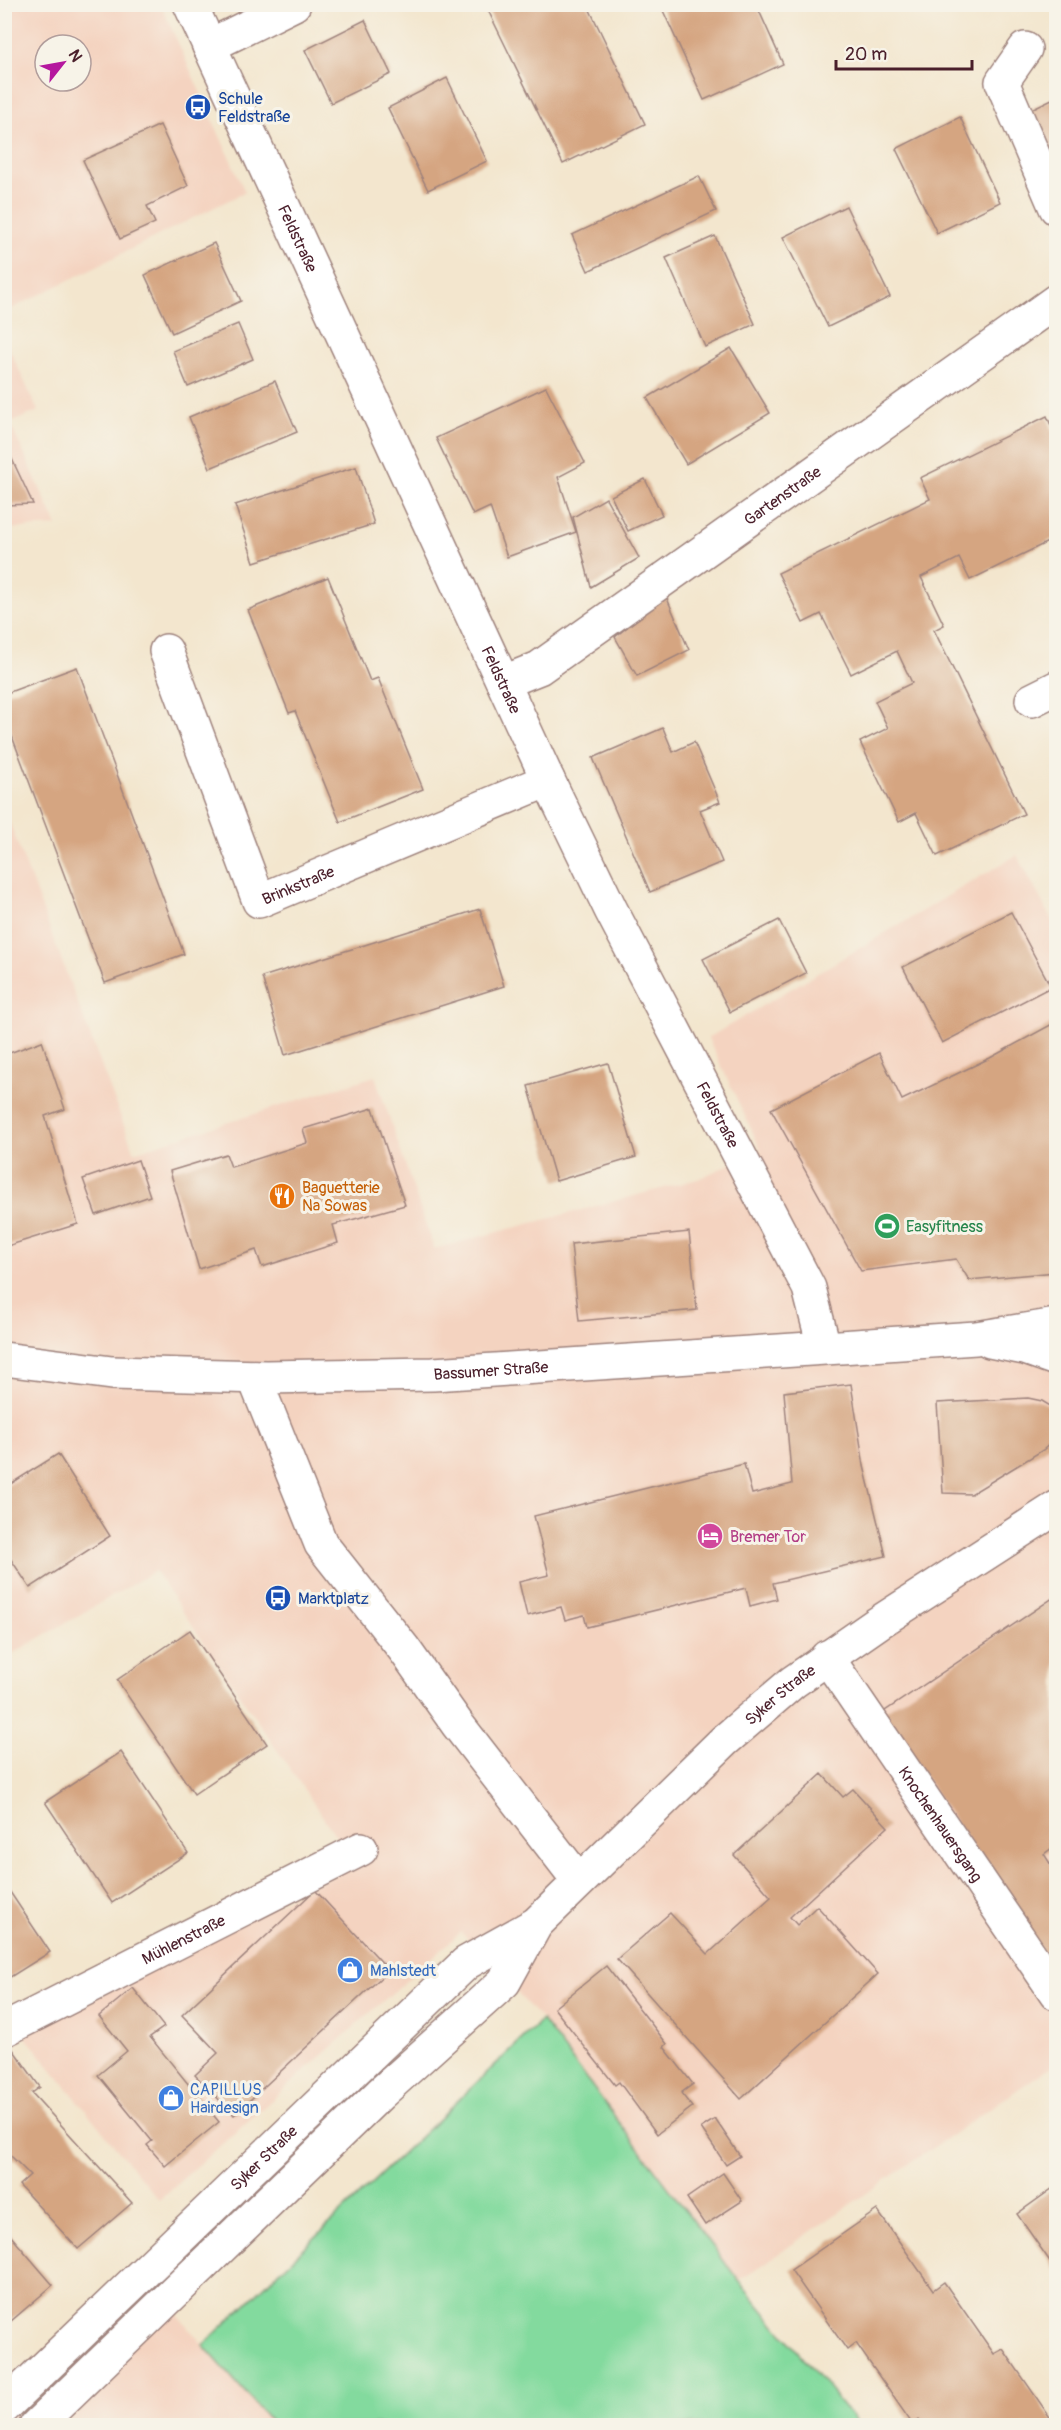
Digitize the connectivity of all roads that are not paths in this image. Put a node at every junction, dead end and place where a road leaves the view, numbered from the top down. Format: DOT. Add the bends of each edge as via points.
graph roads {
  1 [pos="190,4"];
  2 [pos="294,4"];
  3 [pos="209,46"];
  4 [pos="1024,49"];
  5 [pos="1056,208"];
  6 [pos="1056,301"];
  7 [pos="166,651"];
  8 [pos="504,682"];
  9 [pos="548,780"];
  10 [pos="1056,1325"];
  11 [pos="976,1338"];
  12 [pos="824,1347"];
  13 [pos="4,1359"];
  14 [pos="1056,1359"];
  15 [pos="254,1377"];
  16 [pos="1056,1508"];
  17 [pos="827,1657"];
  18 [pos="361,1849"];
  19 [pos="579,1881"];
  20 [pos="536,1924"];
  21 [pos="1056,1993"];
  22 [pos="4,2030"];
  23 [pos="4,2407"];
  24 [pos="36,2426"];
  1 -- 3 [label="street, Feldstraße"];
  2 -- 3 [label="street"];
  3 -- 8 [label="street, Feldstraße"];
  4 -- 5 [label="street" via="1002,82"];
  6 -- 8 [label="street, Gartenstraße" via="539,668"];
  7 -- 9 [label="street, Brinkstraße" via="258,901"];
  8 -- 9 [label="street, Feldstraße"];
  9 -- 12 [label="street, Feldstraße" via="611,910 809,1288"];
  10 -- 11 [label="street, Bassumer Straße"];
  11 -- 12 [label="street, Bassumer Straße"];
  11 -- 14 [label="street, Bassumer Straße"];
  12 -- 15 [label="street, Bassumer Straße" via="444,1373"];
  13 -- 15 [label="street, Bassumer Straße" via="112,1373"];
  15 -- 19 [label="street" via="321,1544"];
  16 -- 17 [label="street, Syker Straße"];
  17 -- 19 [label="street, Syker Straße" via="763,1706"];
  17 -- 21 [label="street, Knochenhauersgang"];
  18 -- 22 [label="street, Mühlenstraße"];
  19 -- 20 [label="street, Syker Straße"];
  20 -- 23 [label="street, Syker Straße" via="466,1963"];
  20 -- 24 [label="street, Syker Straße" via="504,1982 372,2102"];
}
